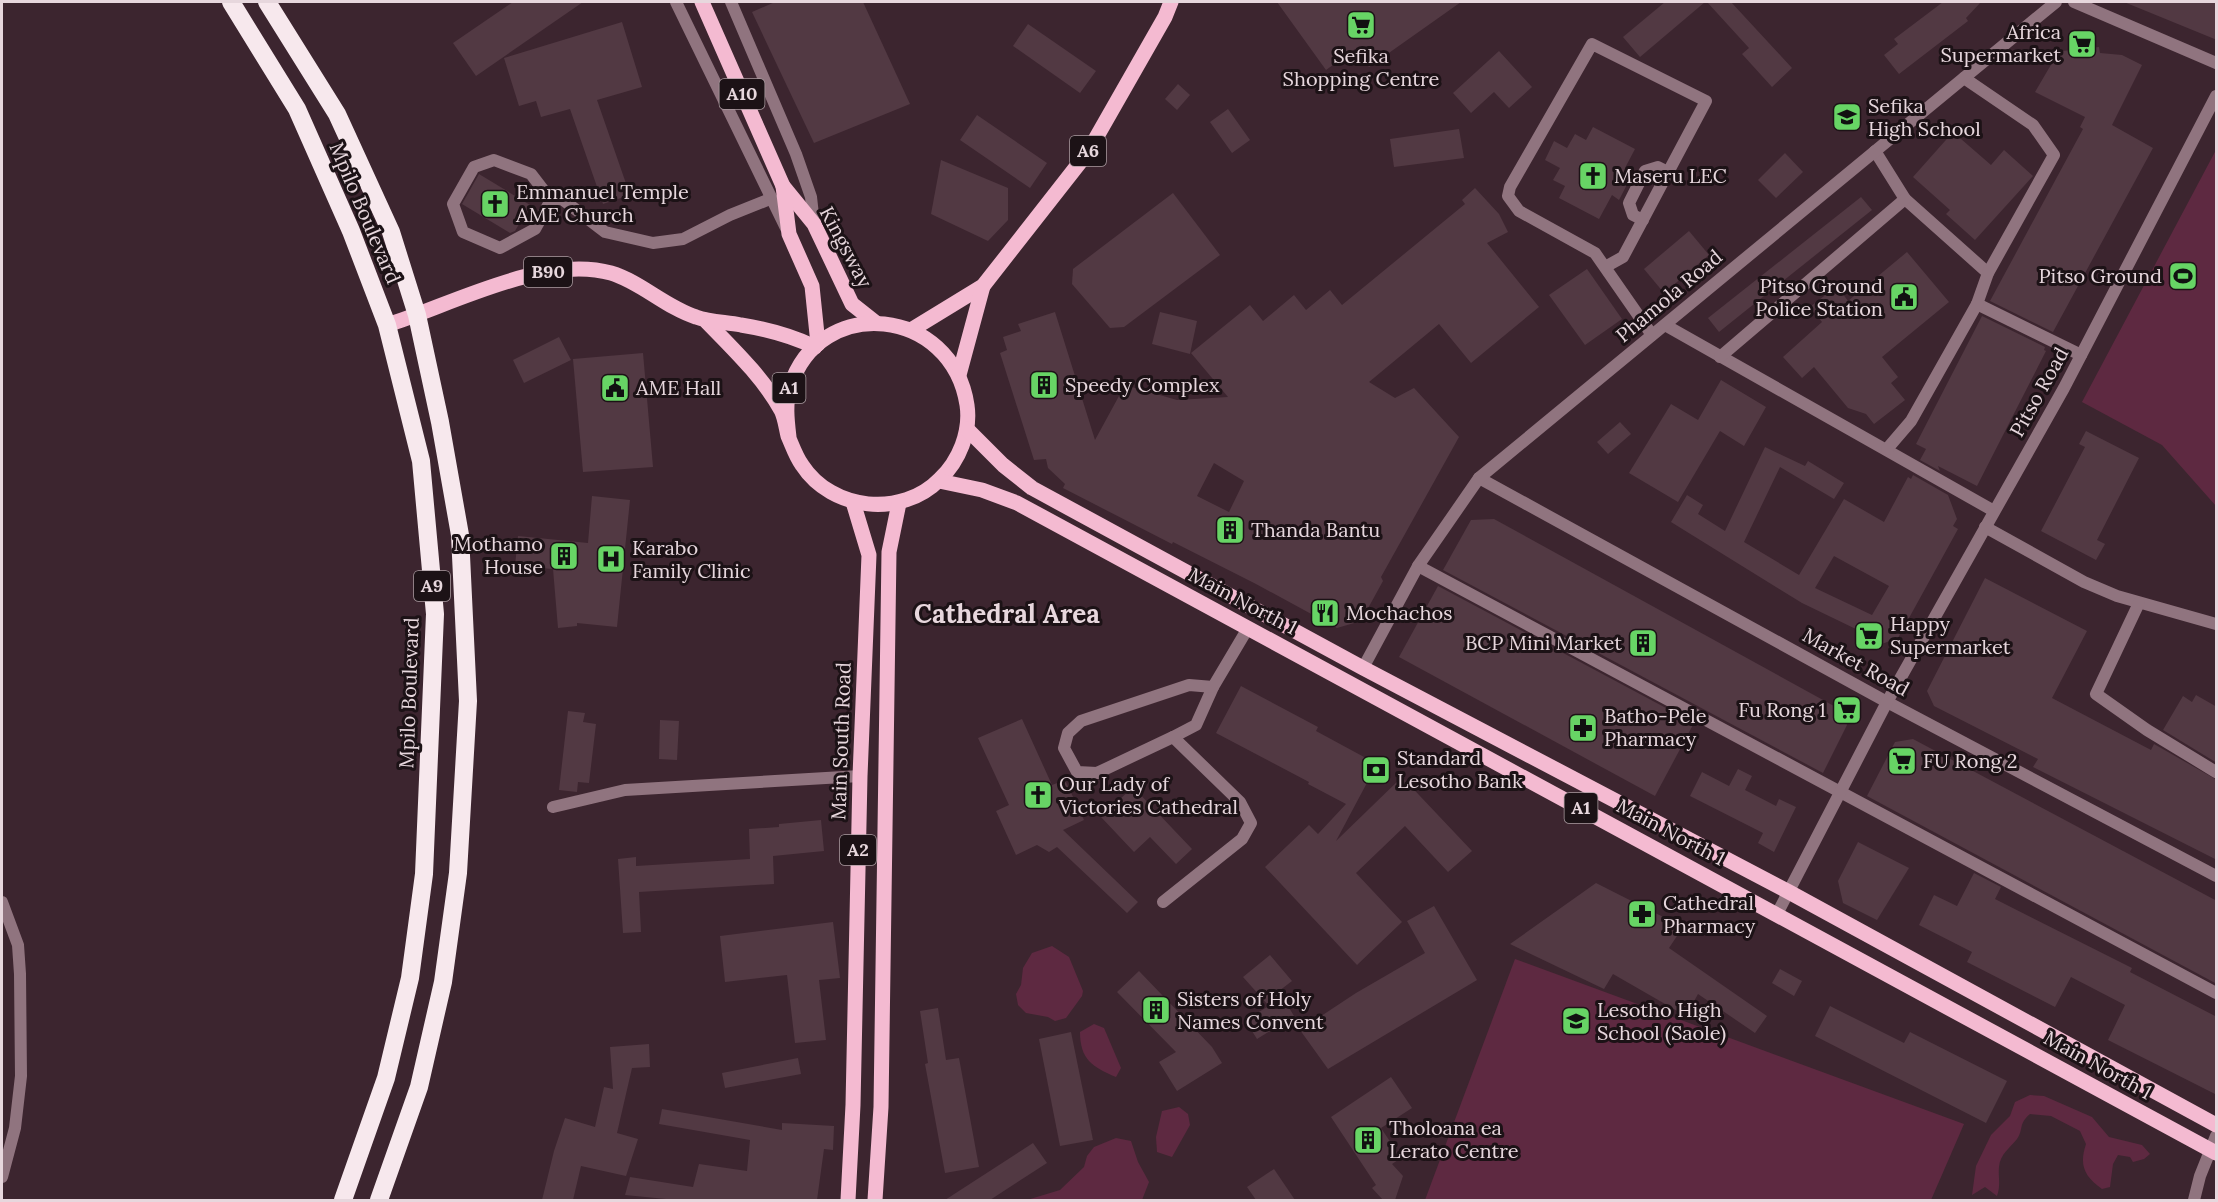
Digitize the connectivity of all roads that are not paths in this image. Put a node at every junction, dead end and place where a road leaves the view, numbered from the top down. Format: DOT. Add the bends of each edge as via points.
graph roads {
  1 [pos="231,2"];
  2 [pos="267,2"];
  3 [pos="279,2"];
  4 [pos="676,2"];
  5 [pos="702,2"];
  6 [pos="731,2"];
  7 [pos="1171,2"];
  8 [pos="2056,2"];
  9 [pos="2074,2"];
  10 [pos="284,27"];
  11 [pos="2217,63"];
  12 [pos="1964,78"];
  13 [pos="2217,96"];
  14 [pos="1875,151"];
  15 [pos="1668,172"];
  16 [pos="783,186"];
  17 [pos="770,199"];
  18 [pos="1905,199"];
  19 [pos="551,200"];
  20 [pos="1643,220"];
  21 [pos="814,224"];
  22 [pos="789,234"];
  23 [pos="1605,267"];
  24 [pos="1988,273"];
  25 [pos="983,286"];
  26 [pos="1977,304"];
  27 [pos="417,315"];
  28 [pos="705,320"];
  29 [pos="876,323"];
  30 [pos="387,325"];
  31 [pos="1665,325"];
  32 [pos="911,330"];
  33 [pos="1652,335"];
  34 [pos="817,345"];
  35 [pos="2081,355"];
  36 [pos="1720,357"];
  37 [pos="959,375"];
  38 [pos="967,429"];
  39 [pos="789,437"];
  40 [pos="1887,449"];
  41 [pos="1479,477"];
  42 [pos="939,481"];
  43 [pos="853,502"];
  44 [pos="899,503"];
  45 [pos="1994,511"];
  46 [pos="1985,527"];
  47 [pos="1418,566"];
  48 [pos="2139,603"];
  49 [pos="2217,624"];
  50 [pos="1248,628"];
  51 [pos="1363,668"];
  52 [pos="1213,687"];
  53 [pos="1887,702"];
  54 [pos="1173,737"];
  55 [pos="2217,772"];
  56 [pos="860,776"];
  57 [pos="1840,793"];
  58 [pos="553,807"];
  59 [pos="2217,876"];
  60 [pos="1789,892"];
  61 [pos="2,902"];
  62 [pos="1163,902"];
  63 [pos="1777,914"];
  64 [pos="2217,993"];
  65 [pos="2217,1125"];
  66 [pos="2214,1146"];
  67 [pos="2,1177"];
  68 [pos="342,1200"];
  69 [pos="379,1200"];
  70 [pos="848,1200"];
  71 [pos="875,1200"];
  72 [pos="2194,1200"];
  1 -- 30 [label="highway, Mpilo Boulevard / A9" via="297,109"];
  2 -- 10 [label="highway, Mpilo Boulevard / A9"];
  3 -- 10 [label="street"];
  4 -- 17 [label="street"];
  5 -- 16 [label="main road, Kingsway / A10"];
  6 -- 21 [label="street" via="796,154 811,197"];
  7 -- 25 [label="main road, A6" via="1088,152"];
  8 -- 12 [label="street, Phamola Road"];
  9 -- 11 [label="street"];
  10 -- 27 [label="highway, Mpilo Boulevard / A9" via="338,114 365,172 391,232"];
  12 -- 14 [label="street, Phamola Road"];
  12 -- 24 [label="street" via="2034,125 2054,155"];
  13 -- 35 [label="street, Pitso Road"];
  14 -- 18 [label="street"];
  14 -- 31 [label="street, Phamola Road"];
  15 -- 20 [label="street"];
  15 -- 20 [label="street" via="1658,167 1645,171 1629,203 1633,215"];
  15 -- 23 [label="street" via="1706,102 1592,44 1508,196 1519,211 1586,247"];
  16 -- 21 [label="main road, Kingsway / A10"];
  16 -- 22 [label="main road, Kingsway / A10"];
  17 -- 19 [label="street" via="683,239 653,243 605,232 562,199"];
  17 -- 22 [label="street"];
  18 -- 24 [label="street"];
  18 -- 36 [label="street"];
  19 -- 19 [label="street" via="531,174 494,160 474,167 453,204 463,232 500,248 535,229"];
  20 -- 23 [label="street" via="1623,257"];
  21 -- 29 [label="main road, Kingsway / A10" via="852,304"];
  22 -- 34 [label="main road, Kingsway / A10" via="812,286"];
  23 -- 33 [label="street"];
  24 -- 26 [label="street"];
  25 -- 32 [label="main road, A6"];
  25 -- 37 [label="main road, A6"];
  26 -- 35 [label="street"];
  26 -- 40 [label="street" via="1911,421"];
  27 -- 28 [label="main road, B90" via="527,274 575,268 620,276 680,312"];
  27 -- 30 [label="main road, B90"];
  27 -- 69 [label="highway, Mpilo Boulevard / A9" via="460,535 468,701 458,873 443,982 419,1087"];
  28 -- 34 [label="main road, B90" via="742,325"];
  28 -- 39 [label="main road, B90" via="764,385 782,412"];
  29 -- 32 [label="main road, A1"];
  29 -- 34 [label="main road, A1" via="836,333"];
  30 -- 68 [label="highway, Mpilo Boulevard / A9" via="421,461 435,614 424,874 410,978 386,1078"];
  31 -- 33 [label="street, Phamola Road"];
  31 -- 36 [label="street"];
  32 -- 37 [label="main road, A1" via="947,356"];
  33 -- 41 [label="street, Phamola Road"];
  34 -- 39 [label="main road, A1" via="799,366 789,388"];
  35 -- 45 [label="street, Pitso Road"];
  36 -- 40 [label="street"];
  37 -- 38 [label="main road, A1" via="968,410"];
  38 -- 42 [label="main road, A1" via="962,448"];
  38 -- 51 [label="main road, Main North 1 / A1" via="1032,488"];
  39 -- 43 [label="main road, A1" via="802,466 824,489"];
  40 -- 45 [label="street"];
  41 -- 47 [label="street, Phamola Road"];
  41 -- 53 [label="street, Market Road"];
  42 -- 44 [label="main road, A1" via="920,495"];
  42 -- 50 [label="main road, Main North 1 / A1" via="982,490 1017,503"];
  43 -- 44 [label="main road, A1"];
  43 -- 56 [label="main road, Main South Road / A2" via="869,555"];
  44 -- 71 [label="main road, A2" via="888,552 881,1107"];
  45 -- 46 [label="street, Pitso Road"];
  46 -- 48 [label="street" via="2084,582"];
  46 -- 53 [label="street, Pitso Road"];
  47 -- 51 [label="street, Phamola Road"];
  47 -- 57 [label="street"];
  48 -- 49 [label="street"];
  48 -- 55 [label="street" via="2096,694"];
  50 -- 52 [label="street"];
  50 -- 63 [label="main road, Main North 1 / A1"];
  51 -- 60 [label="main road, Main North 1 / A1"];
  52 -- 54 [label="street" via="1196,724"];
  52 -- 54 [label="street" via="1189,685 1081,721 1068,733 1064,748 1077,772 1097,772"];
  53 -- 57 [label="street, Pitso Road"];
  53 -- 59 [label="street, Market Road"];
  54 -- 62 [label="street" via="1240,802 1251,823 1242,839"];
  56 -- 58 [label="street" via="626,790"];
  56 -- 70 [label="main road, Main South Road / A2"];
  57 -- 60 [label="street, Pitso Road"];
  57 -- 64 [label="street"];
  60 -- 63 [label="street, Pitso Road"];
  60 -- 65 [label="main road, Main North 1 / A1"];
  61 -- 67 [label="street" via="18,945 21,1076 15,1128"];
  63 -- 66 [label="main road, Main North 1 / A1"];
  66 -- 72 [label="street"];
}
